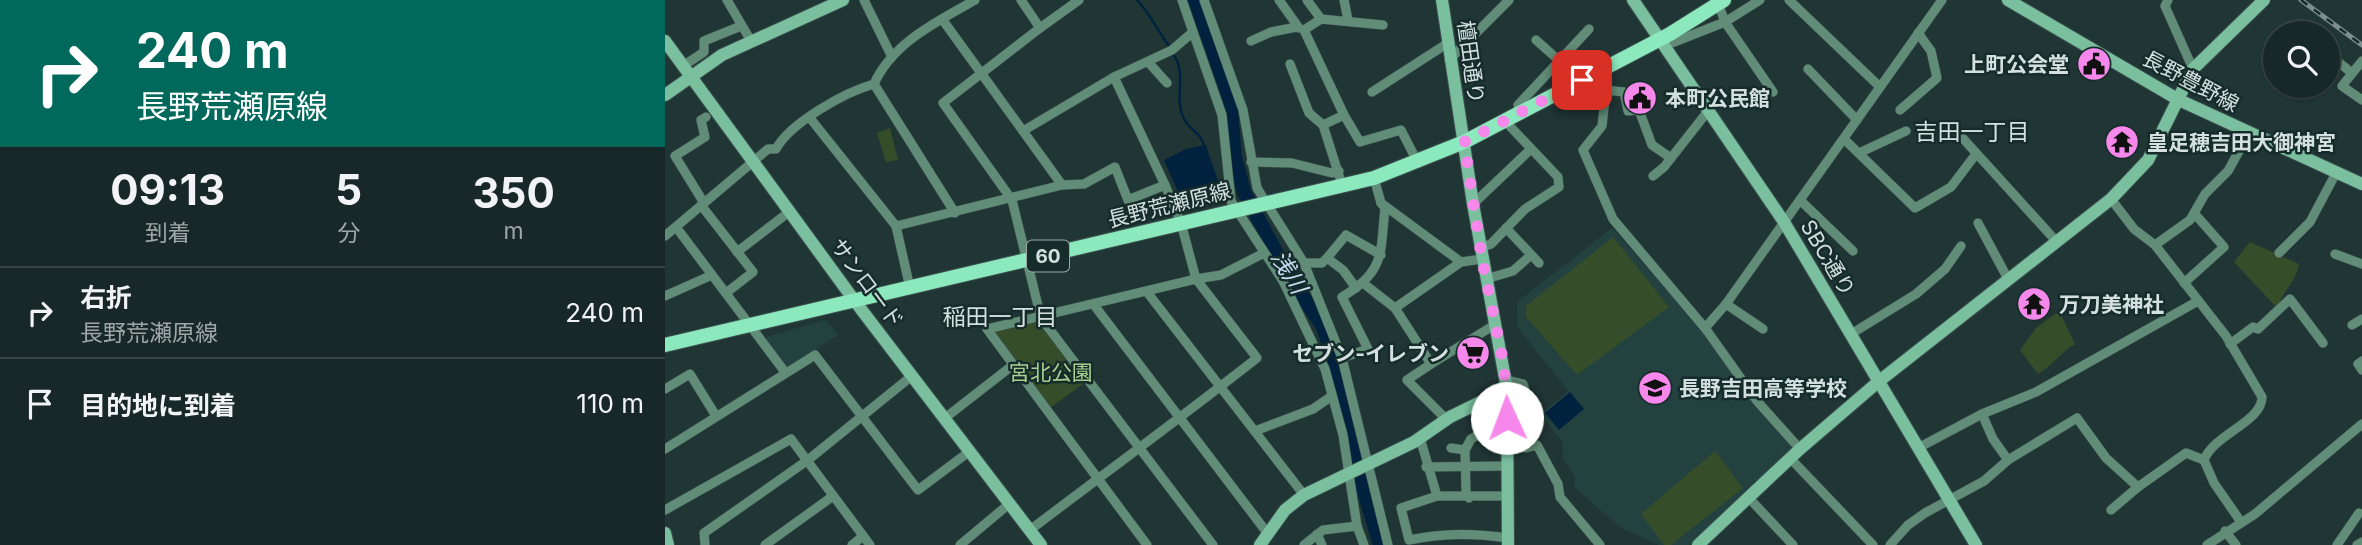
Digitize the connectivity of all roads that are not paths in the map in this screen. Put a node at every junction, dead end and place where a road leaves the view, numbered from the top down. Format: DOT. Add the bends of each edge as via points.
graph roads {
  1 [pos="727,0"];
  2 [pos="843,0"];
  3 [pos="864,0"];
  4 [pos="975,0"];
  5 [pos="1021,0"];
  6 [pos="1079,0"];
  7 [pos="1182,0"];
  8 [pos="1204,0"];
  9 [pos="1279,0"];
  10 [pos="1307,0"];
  11 [pos="1344,0"];
  12 [pos="1442,0"];
  13 [pos="1508,0"];
  14 [pos="1633,0"];
  15 [pos="1760,0"];
  16 [pos="1789,0"];
  17 [pos="1942,0"];
  18 [pos="2008,0"];
  19 [pos="2264,0"];
  20 [pos="1717,1"];
  21 [pos="2164,2"];
  22 [pos="942,19"];
  23 [pos="1321,19"];
  24 [pos="1348,20"];
  25 [pos="1725,22"];
  26 [pos="1383,25"];
  27 [pos="741,26"];
  28 [pos="1040,28"];
  29 [pos="1300,28"];
  30 [pos="1589,29"];
  31 [pos="1193,32"];
  32 [pos="1919,33"];
  33 [pos="1536,40"];
  34 [pos="665,41"];
  35 [pos="751,41"];
  36 [pos="1251,41"];
  37 [pos="1661,42"];
  38 [pos="1448,43"];
  39 [pos="892,57"];
  40 [pos="1560,59"];
  41 [pos="1449,60"];
  42 [pos="2362,61"];
  43 [pos="1150,63"];
  44 [pos="2340,63"];
  45 [pos="1290,64"];
  46 [pos="1808,69"];
  47 [pos="2193,69"];
  48 [pos="687,71"];
  49 [pos="981,72"];
  50 [pos="2352,73"];
  51 [pos="1114,77"];
  52 [pos="1582,80"];
  53 [pos="1167,83"];
  54 [pos="874,84"];
  55 [pos="1880,87"];
  56 [pos="1606,90"];
  57 [pos="1372,92"];
  58 [pos="1773,92"];
  59 [pos="665,95"];
  60 [pos="2179,100"];
  61 [pos="2362,100"];
  62 [pos="1900,110"];
  63 [pos="1708,111"];
  64 [pos="1521,112"];
  65 [pos="1345,115"];
  66 [pos="706,117"];
  67 [pos="810,118"];
  68 [pos="1857,120"];
  69 [pos="1505,121"];
  70 [pos="1323,125"];
  71 [pos="1023,131"];
  72 [pos="1906,131"];
  73 [pos="1958,133"];
  74 [pos="2249,133"];
  75 [pos="1844,139"];
  76 [pos="1464,142"];
  77 [pos="1531,149"];
  78 [pos="1859,153"];
  79 [pos="1976,154"];
  80 [pos="1671,158"];
  81 [pos="752,162"];
  82 [pos="1251,162"];
  83 [pos="1418,163"];
  84 [pos="2336,173"];
  85 [pos="1653,176"];
  86 [pos="1340,178"];
  87 [pos="1374,178"];
  88 [pos="1165,184"];
  89 [pos="2362,184"];
  90 [pos="1062,185"];
  91 [pos="2111,199"];
  92 [pos="1012,200"];
  93 [pos="1800,200"];
  94 [pos="1381,203"];
  95 [pos="703,204"];
  96 [pos="1263,204"];
  97 [pos="1473,204"];
  98 [pos="1238,210"];
  99 [pos="789,212"];
  100 [pos="955,213"];
  101 [pos="2194,213"];
  102 [pos="1784,222"];
  103 [pos="1181,223"];
  104 [pos="1978,223"];
  105 [pos="896,226"];
  106 [pos="676,227"];
  107 [pos="1506,228"];
  108 [pos="665,236"];
  109 [pos="2056,241"];
  110 [pos="2155,245"];
  111 [pos="1961,246"];
  112 [pos="1853,251"];
  113 [pos="737,252"];
  114 [pos="1264,253"];
  115 [pos="2279,253"];
  116 [pos="1481,254"];
  117 [pos="2335,254"];
  118 [pos="1381,255"];
  119 [pos="1531,255"];
  120 [pos="1327,258"];
  121 [pos="1027,261"];
  122 [pos="1461,262"];
  123 [pos="1304,263"];
  124 [pos="1539,263"];
  125 [pos="2362,264"];
  126 [pos="712,275"];
  127 [pos="1196,279"];
  128 [pos="1486,279"];
  129 [pos="2008,279"];
  130 [pos="2184,284"];
  131 [pos="1359,286"];
  132 [pos="910,288"];
  133 [pos="1147,292"];
  134 [pos="726,293"];
  135 [pos="665,296"];
  136 [pos="854,300"];
  137 [pos="2198,301"];
  138 [pos="1726,304"];
  139 [pos="1094,305"];
  140 [pos="1395,308"];
  141 [pos="1041,318"];
  142 [pos="2362,319"];
  143 [pos="1496,324"];
  144 [pos="750,325"];
  145 [pos="2352,325"];
  146 [pos="1705,328"];
  147 [pos="1763,329"];
  148 [pos="1851,334"];
  149 [pos="2323,343"];
  150 [pos="2230,344"];
  151 [pos="665,345"];
  152 [pos="1342,358"];
  153 [pos="2362,361"];
  154 [pos="1431,364"];
  155 [pos="1013,365"];
  156 [pos="2362,370"];
  157 [pos="785,372"];
  158 [pos="913,375"];
  159 [pos="1878,382"];
  160 [pos="1506,384"];
  161 [pos="1220,386"];
  162 [pos="665,389"];
  163 [pos="1332,396"];
  164 [pos="1537,407"];
  165 [pos="1982,414"];
  166 [pos="861,415"];
  167 [pos="716,416"];
  168 [pos="1179,417"];
  169 [pos="945,418"];
  170 [pos="1445,419"];
  171 [pos="1507,421"];
  172 [pos="2362,424"];
  173 [pos="1255,431"];
  174 [pos="1420,438"];
  175 [pos="1139,448"];
  176 [pos="1451,448"];
  177 [pos="1918,448"];
  178 [pos="665,449"];
  179 [pos="1465,450"];
  180 [pos="970,451"];
  181 [pos="1795,454"];
  182 [pos="807,460"];
  183 [pos="2008,460"];
  184 [pos="2204,460"];
  185 [pos="1368,465"];
  186 [pos="1507,466"];
  187 [pos="1426,467"];
  188 [pos="1466,467"];
  189 [pos="1349,474"];
  190 [pos="1098,479"];
  191 [pos="2138,487"];
  192 [pos="1304,495"];
  193 [pos="833,496"];
  194 [pos="1437,496"];
  195 [pos="1508,496"];
  196 [pos="1469,498"];
  197 [pos="1748,498"];
  198 [pos="1949,498"];
  199 [pos="1009,504"];
  200 [pos="665,510"];
  201 [pos="2111,510"];
  202 [pos="2361,513"];
  203 [pos="2241,522"];
  204 [pos="1357,526"];
  205 [pos="1030,530"];
  206 [pos="2225,531"];
  207 [pos="665,533"];
  208 [pos="1268,534"];
  209 [pos="1317,534"];
  210 [pos="1446,534"];
  211 [pos="863,536"];
  212 [pos="1508,542"];
  213 [pos="2362,542"];
  214 [pos="1701,544"];
  215 [pos="668,545"];
  216 [pos="705,545"];
  217 [pos="765,545"];
  218 [pos="852,545"];
  219 [pos="870,545"];
  220 [pos="960,545"];
  221 [pos="1041,545"];
  222 [pos="1147,545"];
  223 [pos="1213,545"];
  224 [pos="1260,545"];
  225 [pos="1304,545"];
  226 [pos="1322,545"];
  227 [pos="1364,545"];
  228 [pos="1388,545"];
  229 [pos="1449,545"];
  230 [pos="1600,545"];
  231 [pos="1793,545"];
  232 [pos="1873,545"];
  233 [pos="1890,545"];
  234 [pos="1976,545"];
  235 [pos="2207,545"];
  236 [pos="2236,545"];
  237 [pos="2337,545"];
  238 [pos="2357,545"];
  1 -- 27 [label="street"];
  2 -- 35 [label="street"];
  3 -- 39 [label="street"];
  4 -- 22 [label="street"];
  5 -- 28 [label="street"];
  6 -- 28 [label="street"];
  7 -- 31 [label="street"];
  8 -- 82 [label="street" via="1243,110"];
  9 -- 29 [label="street"];
  10 -- 23 [label="street"];
  11 -- 24 [label="street"];
  12 -- 38 [label="street, 檀田通り"];
  13 -- 41 [label="street"];
  14 -- 37 [label="street, SBC通り"];
  15 -- 25 [label="street"];
  16 -- 55 [label="street"];
  17 -- 32 [label="street"];
  18 -- 60 [label="street, 長野豊野線"];
  19 -- 47 [label="street"];
  20 -- 25 [label="street"];
  20 -- 37 [label="main road, 長野荒瀬原線 / 60" via="1665,27"];
  21 -- 47 [label="street"];
  22 -- 39 [label="street" via="909,39"];
  22 -- 49 [label="street"];
  23 -- 24 [label="street"];
  23 -- 29 [label="street"];
  24 -- 26 [label="street"];
  25 -- 37 [label="street"];
  25 -- 58 [label="street"];
  27 -- 35 [label="street"];
  27 -- 48 [label="street" via="704,41 704,52"];
  28 -- 49 [label="street"];
  29 -- 36 [label="street" via="1271,32"];
  29 -- 65 [label="street"];
  30 -- 40 [label="street"];
  31 -- 43 [label="street"];
  31 -- 98 [label="street" via="1222,115 1231,201"];
  32 -- 55 [label="street"];
  32 -- 62 [label="street" via="1931,51 1937,78"];
  33 -- 40 [label="street"];
  34 -- 48 [label="street, サンロード"];
  35 -- 48 [label="street"];
  37 -- 52 [label="main road, 長野荒瀬原線 / 60"];
  37 -- 63 [label="street, SBC通り"];
  38 -- 41 [label="street, 檀田通り"];
  38 -- 57 [label="street"];
  39 -- 54 [label="street"];
  40 -- 52 [label="street"];
  40 -- 64 [label="street" via="1518,105"];
  41 -- 76 [label="street, 檀田通り"];
  42 -- 50 [label="street"];
  43 -- 51 [label="street"];
  43 -- 53 [label="street"];
  44 -- 50 [label="street"];
  45 -- 70 [label="street" via="1310,113"];
  46 -- 68 [label="street"];
  47 -- 60 [label="street"];
  48 -- 59 [label="street"];
  48 -- 81 [label="street, サンロード"];
  49 -- 71 [label="street"];
  49 -- 92 [label="street" via="943,103"];
  50 -- 61 [label="street" via="2342,86"];
  51 -- 71 [label="street"];
  51 -- 88 [label="street"];
  52 -- 56 [label="street" via="1591,89"];
  52 -- 64 [label="main road, 長野荒瀬原線 / 60"];
  54 -- 67 [label="street" via="845,93"];
  54 -- 100 [label="street"];
  55 -- 68 [label="street"];
  56 -- 80 [label="street" via="1624,92 1628,111 1639,110 1652,145"];
  56 -- 146 [label="street" via="1602,126 1583,150 1586,163 1612,219"];
  60 -- 74 [label="street, 長野豊野線"];
  60 -- 91 [label="street" via="2148,160"];
  63 -- 80 [label="street"];
  63 -- 102 [label="street, SBC通り"];
  64 -- 69 [label="main road, 長野荒瀬原線 / 60"];
  65 -- 70 [label="street"];
  65 -- 83 [label="street" via="1360,142 1401,130"];
  66 -- 95 [label="street" via="701,120 705,137 675,156"];
  67 -- 81 [label="street" via="783,136 776,149 768,149"];
  67 -- 105 [label="street"];
  68 -- 75 [label="street"];
  69 -- 76 [label="main road, 長野荒瀬原線 / 60"];
  69 -- 77 [label="street"];
  70 -- 86 [label="street"];
  71 -- 90 [label="street"];
  72 -- 78 [label="street"];
  73 -- 79 [label="street"];
  74 -- 84 [label="street, 長野豊野線"];
  74 -- 101 [label="street" via="2228,171"];
  75 -- 78 [label="street"];
  75 -- 93 [label="street"];
  76 -- 83 [label="main road, 長野荒瀬原線 / 60"];
  76 -- 97 [label="street, 檀田通り"];
  77 -- 97 [label="street"];
  77 -- 107 [label="street" via="1558,177 1559,187"];
  78 -- 79 [label="street" via="1915,208 1951,187"];
  79 -- 109 [label="street"];
  80 -- 85 [label="street"];
  81 -- 95 [label="street"];
  81 -- 99 [label="street, サンロード"];
  82 -- 86 [label="street" via="1293,163"];
  82 -- 96 [label="street"];
  83 -- 87 [label="main road, 長野荒瀬原線 / 60"];
  84 -- 89 [label="street, 長野豊野線"];
  84 -- 115 [label="street" via="2310,222"];
  86 -- 87 [label="main road, 長野荒瀬原線 / 60"];
  86 -- 96 [label="main road, 長野荒瀬原線 / 60"];
  87 -- 94 [label="street"];
  88 -- 90 [label="street" via="1128,200 1115,167 1084,184"];
  88 -- 103 [label="street"];
  90 -- 92 [label="street"];
  91 -- 109 [label="street"];
  91 -- 110 [label="street" via="2134,229"];
  92 -- 100 [label="street"];
  92 -- 121 [label="street"];
  93 -- 102 [label="street"];
  93 -- 112 [label="street"];
  94 -- 118 [label="street" via="1385,208"];
  94 -- 122 [label="street"];
  95 -- 106 [label="street"];
  95 -- 113 [label="street"];
  96 -- 98 [label="main road, 長野荒瀬原線 / 60"];
  96 -- 123 [label="street"];
  97 -- 116 [label="street, 檀田通り"];
  98 -- 103 [label="main road, 長野荒瀬原線 / 60"];
  98 -- 114 [label="street"];
  99 -- 113 [label="street"];
  99 -- 136 [label="street, サンロード"];
  100 -- 105 [label="street"];
  101 -- 110 [label="street"];
  101 -- 130 [label="street" via="2224,247"];
  102 -- 138 [label="street"];
  102 -- 148 [label="street, SBC通り"];
  103 -- 121 [label="main road, 長野荒瀬原線 / 60"];
  103 -- 127 [label="street"];
  104 -- 129 [label="street"];
  105 -- 132 [label="street"];
  106 -- 108 [label="street"];
  106 -- 126 [label="street"];
  107 -- 116 [label="street"];
  107 -- 119 [label="street"];
  109 -- 129 [label="street"];
  110 -- 130 [label="street"];
  111 -- 148 [label="street" via="1945,269 1916,294"];
  113 -- 134 [label="street" via="753,272"];
  114 -- 127 [label="street" via="1221,275"];
  114 -- 163 [label="street" via="1283,281 1325,369"];
  116 -- 122 [label="street"];
  116 -- 128 [label="street, 檀田通り"];
  117 -- 125 [label="street"];
  118 -- 120 [label="street" via="1346,235"];
  118 -- 131 [label="street"];
  119 -- 124 [label="street"];
  119 -- 128 [label="street" via="1513,271"];
  120 -- 123 [label="street" via="1322,263"];
  120 -- 131 [label="street"];
  121 -- 132 [label="main road, 長野荒瀬原線 / 60"];
  121 -- 141 [label="street"];
  122 -- 140 [label="street"];
  123 -- 152 [label="street"];
  126 -- 134 [label="street"];
  126 -- 135 [label="street"];
  127 -- 133 [label="street"];
  127 -- 161 [label="street" via="1257,358"];
  128 -- 143 [label="street, 檀田通り"];
  129 -- 159 [label="street"];
  130 -- 137 [label="street"];
  131 -- 140 [label="street"];
  131 -- 152 [label="street" via="1342,297 1368,349"];
  132 -- 136 [label="main road, 長野荒瀬原線 / 60"];
  133 -- 139 [label="street"];
  133 -- 161 [label="street"];
  134 -- 144 [label="street"];
  136 -- 144 [label="main road, 長野荒瀬原線 / 60"];
  136 -- 158 [label="street, サンロード"];
  137 -- 150 [label="street"];
  137 -- 165 [label="street" via="2035,392"];
  138 -- 146 [label="street"];
  138 -- 147 [label="street"];
  139 -- 141 [label="street"];
  139 -- 168 [label="street"];
  140 -- 154 [label="street"];
  141 -- 155 [label="street" via="987,329"];
  141 -- 175 [label="street"];
  142 -- 145 [label="street"];
  143 -- 154 [label="street"];
  143 -- 160 [label="street, 檀田通り"];
  144 -- 151 [label="main road, 長野荒瀬原線 / 60"];
  144 -- 157 [label="street"];
  146 -- 181 [label="street"];
  148 -- 159 [label="street, SBC通り"];
  149 -- 150 [label="street" via="2290,299 2258,329 2253,327"];
  150 -- 184 [label="street" via="2262,404 2209,447"];
  152 -- 185 [label="street"];
  153 -- 156 [label="street" via="2358,364"];
  154 -- 170 [label="street" via="1407,380"];
  155 -- 169 [label="street"];
  155 -- 190 [label="street"];
  157 -- 166 [label="street" via="815,355"];
  157 -- 167 [label="street"];
  158 -- 166 [label="street"];
  158 -- 169 [label="street, サンロード"];
  159 -- 177 [label="street, SBC通り"];
  159 -- 181 [label="street"];
  160 -- 164 [label="street" via="1523,384 1528,399"];
  160 -- 170 [label="street"];
  160 -- 171 [label="street, 檀田通り"];
  161 -- 168 [label="street"];
  161 -- 173 [label="street"];
  162 -- 167 [label="street" via="690,374"];
  163 -- 173 [label="street" via="1313,409"];
  163 -- 189 [label="street"];
  165 -- 177 [label="street"];
  165 -- 183 [label="street"];
  166 -- 180 [label="street" via="919,490"];
  166 -- 182 [label="street"];
  167 -- 178 [label="street"];
  168 -- 175 [label="street"];
  168 -- 208 [label="street"];
  169 -- 180 [label="street, サンロード"];
  170 -- 174 [label="street"];
  171 -- 179 [label="street" via="1471,439"];
  171 -- 186 [label="street, 檀田通り"];
  171 -- 230 [label="street" via="1526,447 1537,445 1560,497"];
  172 -- 203 [label="street"];
  173 -- 192 [label="street"];
  174 -- 185 [label="street"];
  174 -- 187 [label="street"];
  175 -- 190 [label="street"];
  175 -- 223 [label="street"];
  176 -- 179 [label="street"];
  177 -- 198 [label="street, SBC通り"];
  179 -- 188 [label="street"];
  180 -- 199 [label="street, サンロード"];
  181 -- 197 [label="street"];
  181 -- 232 [label="street"];
  182 -- 193 [label="street"];
  182 -- 200 [label="street" via="791,439"];
  182 -- 216 [label="street" via="704,533"];
  183 -- 191 [label="street" via="2077,418 2106,458"];
  183 -- 198 [label="street" via="1984,481"];
  184 -- 191 [label="street" via="2186,453"];
  184 -- 203 [label="street"];
  185 -- 189 [label="street"];
  185 -- 228 [label="street"];
  186 -- 188 [label="street"];
  186 -- 195 [label="street, 檀田通り"];
  187 -- 188 [label="street"];
  187 -- 194 [label="street"];
  188 -- 196 [label="street"];
  189 -- 192 [label="street"];
  189 -- 204 [label="street"];
  190 -- 205 [label="street"];
  190 -- 222 [label="street"];
  191 -- 201 [label="street"];
  192 -- 208 [label="street" via="1285,510"];
  193 -- 211 [label="street"];
  193 -- 217 [label="street"];
  194 -- 196 [label="street"];
  194 -- 210 [label="street" via="1401,508 1409,540"];
  195 -- 196 [label="street"];
  195 -- 212 [label="street, 檀田通り"];
  197 -- 214 [label="street"];
  197 -- 231 [label="street"];
  198 -- 233 [label="street" via="1908,525"];
  198 -- 234 [label="street, SBC通り"];
  199 -- 205 [label="street, サンロード"];
  199 -- 220 [label="street"];
  202 -- 237 [label="street"];
  203 -- 206 [label="street"];
  204 -- 209 [label="street"];
  204 -- 227 [label="street"];
  205 -- 221 [label="street, サンロード"];
  206 -- 235 [label="street"];
  206 -- 236 [label="street"];
  207 -- 215 [label="street"];
  208 -- 224 [label="street"];
  209 -- 225 [label="street"];
  209 -- 226 [label="street"];
  210 -- 212 [label="street"];
  210 -- 229 [label="street"];
  211 -- 218 [label="street"];
  211 -- 219 [label="street"];
  213 -- 238 [label="street"];
}
